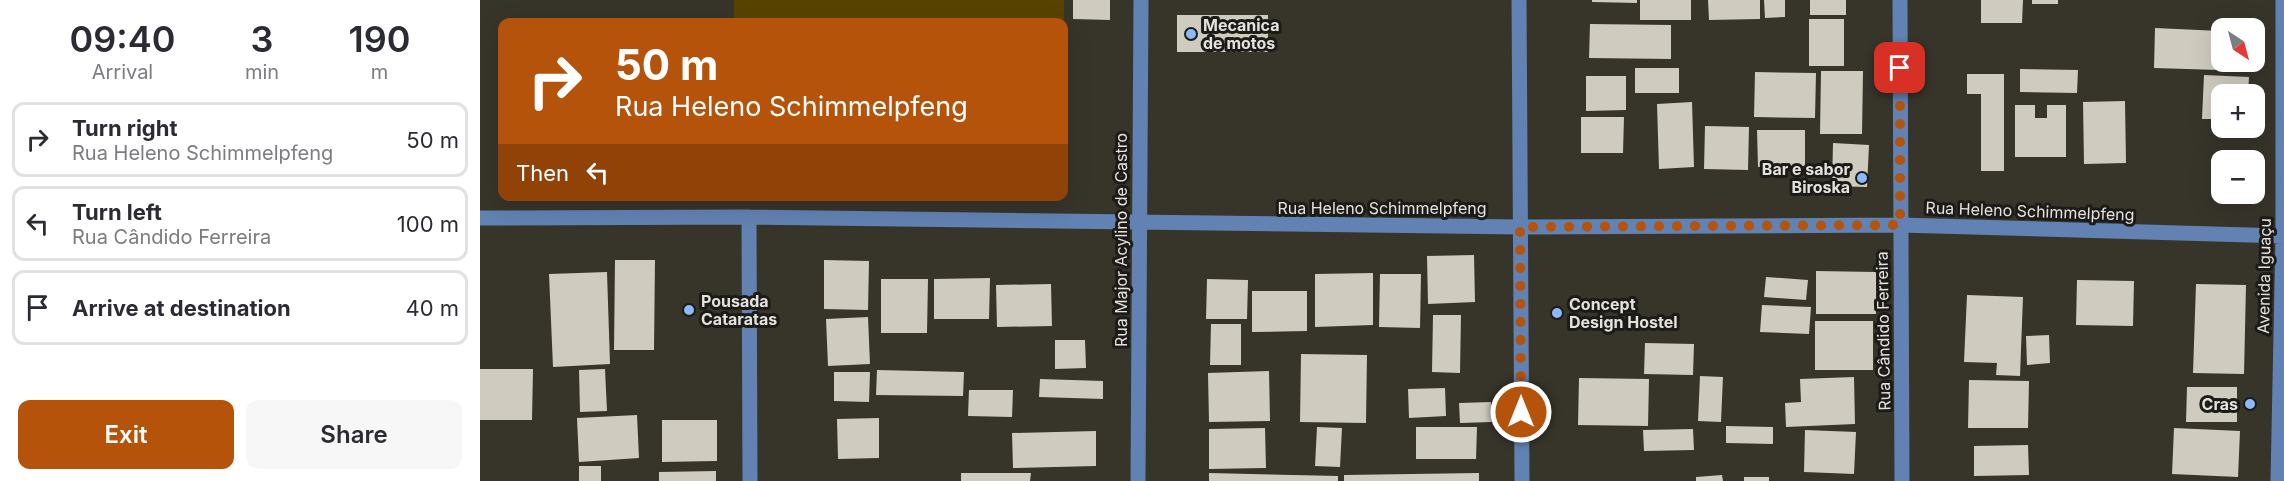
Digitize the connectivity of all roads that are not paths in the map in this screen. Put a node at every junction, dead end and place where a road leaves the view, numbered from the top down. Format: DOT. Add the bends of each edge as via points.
graph roads {
  1 [pos="1141,0"];
  2 [pos="1519,0"];
  3 [pos="1900,0"];
  4 [pos="2283,0"];
  5 [pos="749,217"];
  6 [pos="480,218"];
  7 [pos="1139,224"];
  8 [pos="1900,225"];
  9 [pos="1520,227"];
  10 [pos="2284,236"];
  11 [pos="750,481"];
  12 [pos="1138,481"];
  13 [pos="1522,481"];
  14 [pos="1902,481"];
  15 [pos="2278,481"];
  1 -- 7 [label="street, Rua Major Acylino de Castro"];
  2 -- 9 [label="street"];
  3 -- 8 [label="street, Rua Cândido Ferreira"];
  4 -- 10 [label="street, Avenida Iguaçu"];
  5 -- 6 [label="street, Rua Heleno Schimmelpfeng"];
  5 -- 7 [label="street, Rua Heleno Schimmelpfeng"];
  5 -- 11 [label="street"];
  7 -- 9 [label="street, Rua Heleno Schimmelpfeng"];
  7 -- 12 [label="street, Rua Major Acylino de Castro"];
  8 -- 9 [label="street, Rua Heleno Schimmelpfeng"];
  8 -- 10 [label="street, Rua Heleno Schimmelpfeng"];
  8 -- 14 [label="street, Rua Cândido Ferreira"];
  9 -- 13 [label="street"];
  10 -- 15 [label="street, Avenida Iguaçu"];
}
